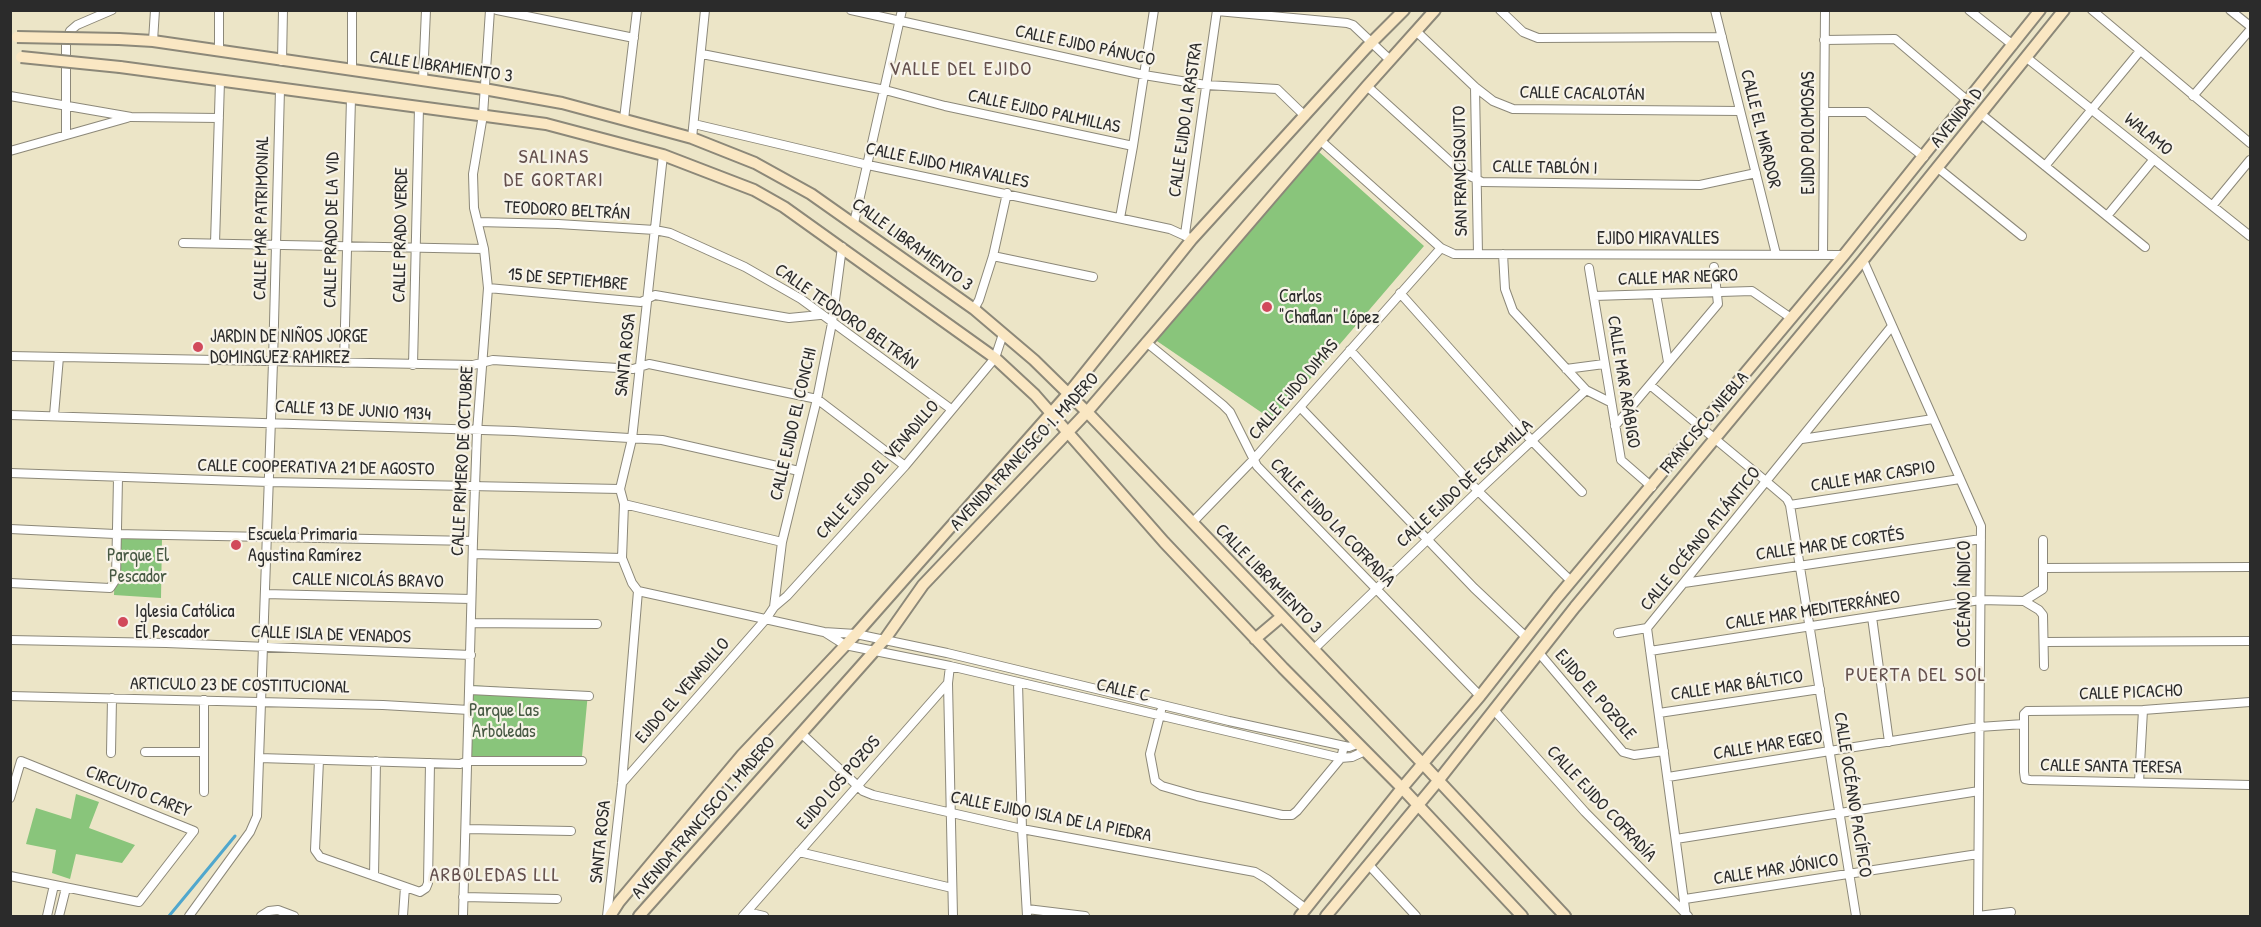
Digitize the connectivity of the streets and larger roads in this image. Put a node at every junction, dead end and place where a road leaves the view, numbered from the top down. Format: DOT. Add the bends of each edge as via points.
graph roads {
  1 [pos="112,10"];
  2 [pos="155,10"];
  3 [pos="219,10"];
  4 [pos="283,10"];
  5 [pos="352,10"];
  6 [pos="426,10"];
  7 [pos="490,10"];
  8 [pos="497,10"];
  9 [pos="637,10"];
  10 [pos="705,10"];
  11 [pos="851,10"];
  12 [pos="902,10"];
  13 [pos="1154,10"];
  14 [pos="1404,10"];
  15 [pos="1435,10"];
  16 [pos="1500,10"];
  17 [pos="1715,10"];
  18 [pos="1824,10"];
  19 [pos="1969,10"];
  20 [pos="2040,10"];
  21 [pos="2064,10"];
  22 [pos="2092,10"];
  23 [pos="2230,10"];
  24 [pos="1217,11"];
  25 [pos="534,14"];
  26 [pos="900,21"];
  27 [pos="2250,26"];
  28 [pos="2250,30"];
  29 [pos="1417,32"];
  30 [pos="14,37"];
  31 [pos="1722,37"];
  32 [pos="634,38"];
  33 [pos="1824,40"];
  34 [pos="153,41"];
  35 [pos="1371,44"];
  36 [pos="2013,45"];
  37 [pos="219,51"];
  38 [pos="2140,51"];
  39 [pos="702,54"];
  40 [pos="16,57"];
  41 [pos="2028,58"];
  42 [pos="1390,60"];
  43 [pos="282,61"];
  44 [pos="352,70"];
  45 [pos="1144,75"];
  46 [pos="423,80"];
  47 [pos="220,81"];
  48 [pos="1206,86"];
  49 [pos="1367,86"];
  50 [pos="1475,87"];
  51 [pos="484,88"];
  52 [pos="280,89"];
  53 [pos="885,90"];
  54 [pos="10,96"];
  55 [pos="2193,96"];
  56 [pos="351,98"];
  57 [pos="1968,101"];
  58 [pos="67,105"];
  59 [pos="419,107"];
  60 [pos="2092,110"];
  61 [pos="1740,111"];
  62 [pos="1824,112"];
  63 [pos="1981,114"];
  64 [pos="483,115"];
  65 [pos="1305,116"];
  66 [pos="131,117"];
  67 [pos="219,118"];
  68 [pos="624,119"];
  69 [pos="694,124"];
  70 [pos="66,135"];
  71 [pos="692,138"];
  72 [pos="1321,141"];
  73 [pos="2250,143"];
  74 [pos="1133,146"];
  75 [pos="10,152"];
  76 [pos="663,155"];
  77 [pos="1924,157"];
  78 [pos="2154,159"];
  79 [pos="2250,160"];
  80 [pos="868,165"];
  81 [pos="2045,166"];
  82 [pos="1938,168"];
  83 [pos="1756,174"];
  84 [pos="1476,179"];
  85 [pos="1007,193"];
  86 [pos="2212,206"];
  87 [pos="2107,216"];
  88 [pos="1120,218"];
  89 [pos="478,222"];
  90 [pos="854,223"];
  91 [pos="655,230"];
  92 [pos="2022,236"];
  93 [pos="2250,236"];
  94 [pos="1189,237"];
  95 [pos="183,243"];
  96 [pos="215,243"];
  97 [pos="277,244"];
  98 [pos="346,245"];
  99 [pos="416,247"];
  100 [pos="842,247"];
  101 [pos="2145,247"];
  102 [pos="1441,248"];
  103 [pos="484,249"];
  104 [pos="1478,254"];
  105 [pos="1503,254"];
  106 [pos="1776,254"];
  107 [pos="1823,255"];
  108 [pos="1844,255"];
  109 [pos="993,256"];
  110 [pos="1863,260"];
  111 [pos="1589,267"];
  112 [pos="1714,267"];
  113 [pos="1093,277"];
  114 [pos="488,288"];
  115 [pos="1717,292"];
  116 [pos="1400,293"];
  117 [pos="1656,294"];
  118 [pos="1594,296"];
  119 [pos="647,298"];
  120 [pos="974,309"];
  121 [pos="820,315"];
  122 [pos="1791,318"];
  123 [pos="832,323"];
  124 [pos="1892,326"];
  125 [pos="1003,334"];
  126 [pos="1146,342"];
  127 [pos="1350,350"];
  128 [pos="10,356"];
  129 [pos="59,357"];
  130 [pos="995,358"];
  131 [pos="483,361"];
  132 [pos="273,362"];
  133 [pos="1668,362"];
  134 [pos="344,363"];
  135 [pos="1604,364"];
  136 [pos="414,365"];
  137 [pos="640,367"];
  138 [pos="1566,369"];
  139 [pos="1650,385"];
  140 [pos="1586,390"];
  141 [pos="1068,394"];
  142 [pos="817,399"];
  143 [pos="1610,402"];
  144 [pos="1300,407"];
  145 [pos="951,409"];
  146 [pos="1087,412"];
  147 [pos="1052,413"];
  148 [pos="10,414"];
  149 [pos="54,416"];
  150 [pos="1933,418"];
  151 [pos="271,422"];
  152 [pos="1615,426"];
  153 [pos="1700,426"];
  154 [pos="1067,431"];
  155 [pos="477,432"];
  156 [pos="1714,438"];
  157 [pos="1802,439"];
  158 [pos="632,440"];
  159 [pos="1532,441"];
  160 [pos="1253,460"];
  161 [pos="905,466"];
  162 [pos="799,471"];
  163 [pos="10,473"];
  164 [pos="118,478"];
  165 [pos="1960,478"];
  166 [pos="269,482"];
  167 [pos="1767,482"];
  168 [pos="475,486"];
  169 [pos="1652,487"];
  170 [pos="620,489"];
  171 [pos="1478,491"];
  172 [pos="1582,492"];
  173 [pos="624,504"];
  174 [pos="1790,505"];
  175 [pos="1192,523"];
  176 [pos="10,529"];
  177 [pos="115,534"];
  178 [pos="266,538"];
  179 [pos="1981,539"];
  180 [pos="1427,540"];
  181 [pos="2043,540"];
  182 [pos="473,541"];
  183 [pos="782,542"];
  184 [pos="473,554"];
  185 [pos="622,558"];
  186 [pos="1800,564"];
  187 [pos="2250,567"];
  188 [pos="2044,568"];
  189 [pos="1571,581"];
  190 [pos="1684,582"];
  191 [pos="10,583"];
  192 [pos="1375,589"];
  193 [pos="638,591"];
  194 [pos="265,594"];
  195 [pos="471,599"];
  196 [pos="1980,600"];
  197 [pos="2024,601"];
  198 [pos="774,607"];
  199 [pos="1281,617"];
  200 [pos="1872,617"];
  201 [pos="766,619"];
  202 [pos="471,623"];
  203 [pos="597,624"];
  204 [pos="1810,627"];
  205 [pos="1647,628"];
  206 [pos="824,632"];
  207 [pos="1618,633"];
  208 [pos="856,634"];
  209 [pos="1526,637"];
  210 [pos="885,639"];
  211 [pos="1255,639"];
  212 [pos="10,640"];
  213 [pos="2250,641"];
  214 [pos="2044,642"];
  215 [pos="845,645"];
  216 [pos="264,648"];
  217 [pos="874,649"];
  218 [pos="1313,650"];
  219 [pos="1650,651"];
  220 [pos="1540,654"];
  221 [pos="471,655"];
  222 [pos="950,666"];
  223 [pos="2044,666"];
  224 [pos="1046,677"];
  225 [pos="948,683"];
  226 [pos="1018,683"];
  227 [pos="1046,689"];
  228 [pos="1820,689"];
  229 [pos="470,690"];
  230 [pos="10,696"];
  231 [pos="590,696"];
  232 [pos="1480,696"];
  233 [pos="112,698"];
  234 [pos="204,700"];
  235 [pos="262,702"];
  236 [pos="2250,702"];
  237 [pos="1163,705"];
  238 [pos="469,710"];
  239 [pos="1494,710"];
  240 [pos="2143,710"];
  241 [pos="1659,713"];
  242 [pos="1161,715"];
  243 [pos="2024,724"];
  244 [pos="1979,727"];
  245 [pos="801,733"];
  246 [pos="1889,742"];
  247 [pos="1344,746"];
  248 [pos="1361,747"];
  249 [pos="1664,751"];
  250 [pos="204,752"];
  251 [pos="1830,752"];
  252 [pos="111,753"];
  253 [pos="145,753"];
  254 [pos="260,758"];
  255 [pos="1341,758"];
  256 [pos="319,759"];
  257 [pos="376,761"];
  258 [pos="468,761"];
  259 [pos="582,761"];
  260 [pos="430,763"];
  261 [pos="1424,765"];
  262 [pos="1668,777"];
  263 [pos="1438,781"];
  264 [pos="2139,782"];
  265 [pos="622,783"];
  266 [pos="857,785"];
  267 [pos="2250,785"];
  268 [pos="1402,788"];
  269 [pos="1979,791"];
  270 [pos="204,792"];
  271 [pos="10,798"];
  272 [pos="1417,805"];
  273 [pos="950,813"];
  274 [pos="1840,813"];
  275 [pos="466,829"];
  276 [pos="1022,829"];
  277 [pos="571,831"];
  278 [pos="1676,838"];
  279 [pos="799,852"];
  280 [pos="1978,854"];
  281 [pos="1369,865"];
  282 [pos="1849,874"];
  283 [pos="10,876"];
  284 [pos="374,876"];
  285 [pos="54,885"];
  286 [pos="405,887"];
  287 [pos="66,888"];
  288 [pos="952,888"];
  289 [pos="463,897"];
  290 [pos="1685,899"];
  291 [pos="556,900"];
  292 [pos="2011,912"];
  293 [pos="1027,913"];
  294 [pos="1303,913"];
  295 [pos="745,914"];
  296 [pos="47,916"];
  297 [pos="59,916"];
  298 [pos="189,916"];
  299 [pos="261,916"];
  300 [pos="294,916"];
  301 [pos="403,916"];
  302 [pos="463,916"];
  303 [pos="609,916"];
  304 [pos="639,916"];
  305 [pos="764,916"];
  306 [pos="953,916"];
  307 [pos="1085,916"];
  308 [pos="1326,916"];
  309 [pos="1416,916"];
  310 [pos="1522,916"];
  311 [pos="1565,916"];
  312 [pos="1687,916"];
  313 [pos="1856,916"];
  314 [pos="1978,916"];
  1 -- 58 [label="street" via="70,31 64,49"];
  2 -- 34 [label="street"];
  3 -- 37 [label="street"];
  4 -- 43 [label="street"];
  5 -- 44 [label="street"];
  6 -- 46 [label="street"];
  7 -- 51 [label="street, CALLE PRIMERO DE OCTUBRE"];
  8 -- 25 [label="street"];
  9 -- 32 [label="street"];
  10 -- 39 [label="street"];
  11 -- 26 [label="street, CALLE EJIDO PÁNUCO"];
  12 -- 26 [label="street"];
  13 -- 45 [label="street"];
  14 -- 35 [label="street, AVENIDA FRANCISCO I. MADERO"];
  15 -- 29 [label="street, AVENIDA FRANCISCO I. MADERO"];
  16 -- 31 [label="street" via="1523,32 1538,38"];
  17 -- 31 [label="street, CALLE EL MIRADOR"];
  18 -- 33 [label="street, EJIDO POLOMOSAS"];
  19 -- 36 [label="street"];
  20 -- 36 [label="street, AVENIDA D"];
  21 -- 41 [label="street, AVENIDA D"];
  22 -- 38 [label="street"];
  23 -- 27 [label="street"];
  24 -- 35 [label="street" via="1347,23"];
  24 -- 48 [label="street, CALLE EJIDO LA RASTRA"];
  25 -- 32 [label="street"];
  26 -- 45 [label="street, CALLE EJIDO PÁNUCO"];
  26 -- 53 [label="street"];
  28 -- 55 [label="street"];
  29 -- 42 [label="street, AVENIDA FRANCISCO I. MADERO"];
  29 -- 50 [label="street, CALLE CACALOTÁN"];
  30 -- 34 [label="street, CALLE LIBRAMIENTO 3, bridge"];
  31 -- 61 [label="street, CALLE EL MIRADOR"];
  32 -- 68 [label="street"];
  33 -- 57 [label="street" via="1895,39"];
  33 -- 62 [label="street, EJIDO POLOMOSAS"];
  34 -- 37 [label="street, CALLE LIBRAMIENTO 3"];
  35 -- 42 [label="street"];
  35 -- 65 [label="street, AVENIDA FRANCISCO I. MADERO"];
  36 -- 57 [label="street, AVENIDA D"];
  37 -- 43 [label="street, CALLE LIBRAMIENTO 3"];
  38 -- 55 [label="street"];
  38 -- 60 [label="street"];
  39 -- 53 [label="street, CALLE EJIDO PALMILLAS"];
  39 -- 69 [label="street"];
  40 -- 47 [label="street, bridge"];
  41 -- 60 [label="street, WALAMO"];
  41 -- 63 [label="street, AVENIDA D"];
  42 -- 49 [label="street, AVENIDA FRANCISCO I. MADERO"];
  43 -- 44 [label="street, CALLE LIBRAMIENTO 3"];
  44 -- 46 [label="street, CALLE LIBRAMIENTO 3"];
  45 -- 48 [label="street, CALLE EJIDO PÁNUCO"];
  45 -- 74 [label="street"];
  46 -- 51 [label="street, CALLE LIBRAMIENTO 3"];
  47 -- 52 [label="street"];
  47 -- 67 [label="street"];
  48 -- 65 [label="street, CALLE EJIDO PÁNUCO" via="1277,89"];
  48 -- 94 [label="street, CALLE EJIDO LA RASTRA"];
  49 -- 72 [label="street, AVENIDA FRANCISCO I. MADERO"];
  49 -- 84 [label="street, CALLE TABLÓN I" via="1462,171"];
  50 -- 61 [label="street, CALLE CACALOTÁN" via="1493,101 1513,109"];
  50 -- 84 [label="street, SAN FRANCISQUITO"];
  51 -- 64 [label="street, CALLE PRIMERO DE OCTUBRE"];
  51 -- 68 [label="street, CALLE LIBRAMIENTO 3"];
  52 -- 56 [label="street"];
  52 -- 97 [label="street, CALLE MAR PATRIMONIAL"];
  53 -- 74 [label="street, CALLE EJIDO PALMILLAS"];
  53 -- 80 [label="street"];
  54 -- 58 [label="street"];
  55 -- 73 [label="street"];
  56 -- 59 [label="street"];
  56 -- 98 [label="street, CALLE PRADO DE LA VID"];
  57 -- 77 [label="street, AVENIDA D"];
  58 -- 66 [label="street"];
  58 -- 70 [label="street"];
  59 -- 64 [label="street"];
  59 -- 99 [label="street, CALLE PRADO VERDE"];
  60 -- 78 [label="street, WALAMO"];
  60 -- 81 [label="street"];
  61 -- 83 [label="street, CALLE EL MIRADOR"];
  62 -- 77 [label="street" via="1867,112"];
  62 -- 107 [label="street, EJIDO POLOMOSAS"];
  63 -- 81 [label="street"];
  63 -- 82 [label="street, AVENIDA D"];
  64 -- 76 [label="street" via="570,129"];
  64 -- 89 [label="street, CALLE PRIMERO DE OCTUBRE" via="473,174"];
  65 -- 94 [label="street, AVENIDA FRANCISCO I. MADERO"];
  66 -- 67 [label="street"];
  66 -- 70 [label="street"];
  67 -- 96 [label="street"];
  68 -- 71 [label="street, CALLE LIBRAMIENTO 3"];
  69 -- 71 [label="street"];
  69 -- 80 [label="street, CALLE EJIDO MIRAVALLES"];
  70 -- 75 [label="street"];
  71 -- 90 [label="street, CALLE LIBRAMIENTO 3" via="783,177"];
  72 -- 102 [label="street"];
  72 -- 126 [label="street, AVENIDA FRANCISCO I. MADERO"];
  74 -- 88 [label="street"];
  76 -- 91 [label="street, SANTA ROSA"];
  76 -- 100 [label="street" via="754,190"];
  77 -- 108 [label="street, AVENIDA D"];
  78 -- 86 [label="street, WALAMO"];
  78 -- 87 [label="street"];
  79 -- 86 [label="street"];
  80 -- 85 [label="street, CALLE EJIDO MIRAVALLES"];
  80 -- 90 [label="street"];
  81 -- 87 [label="street"];
  82 -- 92 [label="street"];
  82 -- 110 [label="street, AVENIDA D"];
  83 -- 84 [label="street, CALLE TABLÓN I" via="1700,185"];
  83 -- 106 [label="street, CALLE EL MIRADOR"];
  84 -- 104 [label="street, SAN FRANCISQUITO"];
  85 -- 88 [label="street, CALLE EJIDO MIRAVALLES"];
  85 -- 109 [label="street"];
  86 -- 93 [label="street, WALAMO"];
  87 -- 101 [label="street"];
  88 -- 94 [label="street, CALLE EJIDO MIRAVALLES"];
  89 -- 91 [label="street, TEODORO BELTRÁN"];
  89 -- 103 [label="street, CALLE PRIMERO DE OCTUBRE"];
  90 -- 120 [label="street, CALLE LIBRAMIENTO 3"];
  91 -- 119 [label="street, SANTA ROSA"];
  91 -- 121 [label="street, CALLE TEODORO BELTRÁN" via="745,267 801,299"];
  94 -- 141 [label="street, AVENIDA FRANCISCO I. MADERO"];
  95 -- 96 [label="street"];
  96 -- 97 [label="street"];
  97 -- 98 [label="street"];
  97 -- 132 [label="street, CALLE MAR PATRIMONIAL"];
  98 -- 99 [label="street"];
  98 -- 134 [label="street, CALLE PRADO DE LA VID"];
  99 -- 103 [label="street"];
  99 -- 136 [label="street, CALLE PRADO VERDE"];
  100 -- 123 [label="street, CALLE EJIDO EL CONCHI"];
  100 -- 130 [label="street"];
  102 -- 104 [label="street, EJIDO MIRAVALLES" via="1454,254"];
  102 -- 116 [label="street, CALLE EJIDO DIMAS"];
  103 -- 114 [label="street, CALLE PRIMERO DE OCTUBRE"];
  104 -- 105 [label="street, EJIDO MIRAVALLES"];
  105 -- 106 [label="street, EJIDO MIRAVALLES"];
  105 -- 138 [label="street" via="1505,289 1513,311"];
  106 -- 107 [label="street, EJIDO MIRAVALLES"];
  107 -- 108 [label="street, EJIDO MIRAVALLES"];
  108 -- 122 [label="street, FRANCISCO NIEBLA"];
  109 -- 113 [label="street"];
  109 -- 120 [label="street"];
  110 -- 124 [label="street, OCÉANO ÍNDICO"];
  110 -- 156 [label="street, FRANCISCO NIEBLA"];
  111 -- 118 [label="street, CALLE MAR ARÁBIGO"];
  112 -- 115 [label="street"];
  114 -- 119 [label="street, 15 DE SEPTIEMBRE" via="641,302"];
  114 -- 131 [label="street, CALLE PRIMERO DE OCTUBRE"];
  115 -- 117 [label="street, CALLE MAR NEGRO"];
  115 -- 122 [label="street, CALLE MAR NEGRO" via="1752,291"];
  115 -- 133 [label="street" via="1718,304"];
  116 -- 127 [label="street, CALLE EJIDO DIMAS"];
  116 -- 159 [label="street"];
  117 -- 118 [label="street, CALLE MAR NEGRO"];
  117 -- 133 [label="street"];
  118 -- 135 [label="street, CALLE MAR ARÁBIGO"];
  119 -- 121 [label="street, 15 DE SEPTIEMBRE" via="655,295 789,318"];
  119 -- 137 [label="street, SANTA ROSA"];
  120 -- 125 [label="street, CALLE LIBRAMIENTO 3"];
  121 -- 123 [label="street, CALLE TEODORO BELTRÁN"];
  122 -- 153 [label="street, FRANCISCO NIEBLA"];
  123 -- 142 [label="street, CALLE EJIDO EL CONCHI"];
  123 -- 145 [label="street, CALLE TEODORO BELTRÁN"];
  124 -- 150 [label="street, OCÉANO ÍNDICO"];
  124 -- 157 [label="street, CALLE OCÉANO ATLÁNTICO"];
  125 -- 130 [label="street, CALLE EJIDO EL VENADILLO"];
  125 -- 141 [label="street, CALLE LIBRAMIENTO 3"];
  126 -- 146 [label="street, AVENIDA FRANCISCO I. MADERO"];
  126 -- 160 [label="street, CALLE EJIDO LA COFRADÍA" via="1230,412"];
  127 -- 144 [label="street, CALLE EJIDO DIMAS"];
  127 -- 171 [label="street"];
  128 -- 129 [label="street"];
  129 -- 132 [label="street"];
  129 -- 149 [label="street"];
  130 -- 145 [label="street, CALLE EJIDO EL VENADILLO"];
  130 -- 147 [label="street"];
  131 -- 136 [label="street" via="473,365"];
  131 -- 137 [label="street"];
  131 -- 155 [label="street, CALLE PRIMERO DE OCTUBRE"];
  132 -- 134 [label="street"];
  132 -- 151 [label="street, CALLE MAR PATRIMONIAL"];
  133 -- 139 [label="street"];
  134 -- 136 [label="street"];
  135 -- 138 [label="street"];
  135 -- 143 [label="street, CALLE MAR ARÁBIGO"];
  137 -- 142 [label="street" via="649,364"];
  137 -- 158 [label="street, SANTA ROSA"];
  138 -- 140 [label="street"];
  139 -- 152 [label="street"];
  139 -- 153 [label="street"];
  140 -- 143 [label="street"];
  140 -- 159 [label="street, CALLE EJIDO DE ESCAMILLA"];
  141 -- 146 [label="street, CALLE LIBRAMIENTO 3"];
  141 -- 147 [label="street, AVENIDA FRANCISCO I. MADERO"];
  142 -- 161 [label="street"];
  142 -- 162 [label="street, CALLE EJIDO EL CONCHI"];
  143 -- 152 [label="street, CALLE MAR ARÁBIGO"];
  144 -- 160 [label="street, CALLE EJIDO DIMAS"];
  144 -- 180 [label="street"];
  145 -- 161 [label="street, CALLE EJIDO EL VENADILLO"];
  146 -- 154 [label="street, AVENIDA FRANCISCO I. MADERO"];
  146 -- 175 [label="street, CALLE LIBRAMIENTO 3"];
  147 -- 154 [label="street"];
  147 -- 208 [label="street, AVENIDA FRANCISCO I. MADERO"];
  148 -- 149 [label="street, CALLE 13 DE JUNIO 1934"];
  149 -- 151 [label="street, CALLE 13 DE JUNIO 1934"];
  150 -- 157 [label="street"];
  150 -- 165 [label="street, OCÉANO ÍNDICO"];
  151 -- 155 [label="street, CALLE 13 DE JUNIO 1934"];
  151 -- 166 [label="street, CALLE MAR PATRIMONIAL"];
  152 -- 169 [label="street, CALLE MAR ARÁBIGO" via="1621,460"];
  153 -- 156 [label="street"];
  153 -- 169 [label="street, FRANCISCO NIEBLA"];
  154 -- 210 [label="street, AVENIDA FRANCISCO I. MADERO" via="923,585"];
  154 -- 211 [label="street"];
  155 -- 158 [label="street, CALLE 13 DE JUNIO 1934"];
  155 -- 168 [label="street, CALLE PRIMERO DE OCTUBRE"];
  156 -- 167 [label="street"];
  156 -- 220 [label="street, FRANCISCO NIEBLA"];
  157 -- 167 [label="street, CALLE OCÉANO ATLÁNTICO"];
  158 -- 162 [label="street, CALLE 13 DE JUNIO 1934" via="662,440"];
  158 -- 170 [label="street, SANTA ROSA"];
  159 -- 171 [label="street, CALLE EJIDO DE ESCAMILLA"];
  159 -- 172 [label="street"];
  160 -- 175 [label="street, CALLE EJIDO DIMAS"];
  160 -- 192 [label="street, CALLE EJIDO LA COFRADÍA"];
  161 -- 198 [label="street, CALLE EJIDO EL VENADILLO"];
  162 -- 183 [label="street, CALLE EJIDO EL CONCHI"];
  163 -- 164 [label="street, CALLE COOPERATIVA 21 DE AGOSTO"];
  164 -- 166 [label="street, CALLE COOPERATIVA 21 DE AGOSTO"];
  164 -- 177 [label="street"];
  165 -- 174 [label="street, CALLE MAR CASPIO"];
  165 -- 179 [label="street, OCÉANO ÍNDICO" via="1981,526"];
  166 -- 168 [label="street, CALLE COOPERATIVA 21 DE AGOSTO"];
  166 -- 178 [label="street, CALLE MAR PATRIMONIAL"];
  167 -- 174 [label="street"];
  167 -- 190 [label="street, CALLE OCÉANO ATLÁNTICO"];
  168 -- 170 [label="street, CALLE COOPERATIVA 21 DE AGOSTO"];
  168 -- 182 [label="street, CALLE PRIMERO DE OCTUBRE"];
  169 -- 189 [label="street, FRANCISCO NIEBLA"];
  170 -- 173 [label="street, SANTA ROSA"];
  171 -- 180 [label="street, CALLE EJIDO DE ESCAMILLA"];
  171 -- 189 [label="street"];
  173 -- 183 [label="street"];
  173 -- 185 [label="street, SANTA ROSA"];
  174 -- 186 [label="street, CALLE OCÉANO PACÍFICO"];
  175 -- 199 [label="street, CALLE LIBRAMIENTO 3"];
  176 -- 177 [label="street"];
  177 -- 178 [label="street"];
  177 -- 191 [label="street" via="116,579 110,588"];
  178 -- 182 [label="street"];
  178 -- 194 [label="street, CALLE MAR PATRIMONIAL"];
  179 -- 186 [label="street, CALLE MAR DE CORTÉS"];
  179 -- 196 [label="street, OCÉANO ÍNDICO"];
  180 -- 192 [label="street, CALLE EJIDO DE ESCAMILLA"];
  180 -- 209 [label="street"];
  181 -- 188 [label="street"];
  182 -- 184 [label="street, CALLE PRIMERO DE OCTUBRE"];
  183 -- 198 [label="street, CALLE EJIDO EL CONCHI"];
  184 -- 185 [label="street"];
  184 -- 195 [label="street, CALLE PRIMERO DE OCTUBRE"];
  185 -- 193 [label="street"];
  186 -- 190 [label="street, CALLE MAR DE CORTÉS"];
  186 -- 204 [label="street, CALLE OCÉANO PACÍFICO"];
  187 -- 188 [label="street"];
  188 -- 197 [label="street" via="2043,589"];
  189 -- 209 [label="street, FRANCISCO NIEBLA"];
  190 -- 205 [label="street, CALLE OCÉANO ATLÁNTICO"];
  192 -- 218 [label="street, CALLE EJIDO DE ESCAMILLA"];
  192 -- 232 [label="street, CALLE EJIDO LA COFRADÍA"];
  193 -- 201 [label="street"];
  193 -- 265 [label="street, SANTA ROSA"];
  194 -- 195 [label="street, CALLE NICOLÁS BRAVO"];
  194 -- 216 [label="street, CALLE MAR PATRIMONIAL"];
  195 -- 202 [label="street, CALLE PRIMERO DE OCTUBRE"];
  196 -- 197 [label="street, CALLE MAR MEDITERRÁNEO"];
  196 -- 200 [label="street, CALLE MAR MEDITERRÁNEO"];
  196 -- 244 [label="street, OCÉANO ÍNDICO"];
  197 -- 214 [label="street" via="2043,615"];
  198 -- 201 [label="street, CALLE EJIDO EL VENADILLO"];
  199 -- 211 [label="street"];
  199 -- 218 [label="street, CALLE LIBRAMIENTO 3"];
  200 -- 204 [label="street, CALLE MAR MEDITERRÁNEO"];
  200 -- 246 [label="street"];
  201 -- 206 [label="street"];
  201 -- 265 [label="street, EJIDO EL VENADILLO"];
  202 -- 203 [label="street"];
  202 -- 221 [label="street, CALLE PRIMERO DE OCTUBRE"];
  204 -- 219 [label="street, CALLE MAR MEDITERRÁNEO"];
  204 -- 228 [label="street, CALLE OCÉANO PACÍFICO"];
  205 -- 207 [label="street"];
  205 -- 219 [label="street, CALLE OCÉANO ATLÁNTICO"];
  206 -- 208 [label="street, CALLE C"];
  206 -- 215 [label="street"];
  208 -- 210 [label="street, CALLE C"];
  208 -- 215 [label="street, AVENIDA FRANCISCO I. MADERO"];
  209 -- 232 [label="street, FRANCISCO NIEBLA"];
  210 -- 217 [label="street, AVENIDA FRANCISCO I. MADERO"];
  210 -- 224 [label="street, CALLE C"];
  211 -- 248 [label="street"];
  212 -- 216 [label="street, CALLE ISLA DE VENADOS"];
  213 -- 214 [label="street"];
  214 -- 223 [label="street"];
  215 -- 217 [label="street, CALLE C"];
  215 -- 303 [label="street, AVENIDA FRANCISCO I. MADERO" via="742,755"];
  216 -- 221 [label="street, CALLE ISLA DE VENADOS"];
  216 -- 235 [label="street, CALLE MAR PATRIMONIAL"];
  217 -- 222 [label="street, CALLE C"];
  217 -- 245 [label="street, AVENIDA FRANCISCO I. MADERO"];
  218 -- 261 [label="street, CALLE LIBRAMIENTO 3"];
  219 -- 241 [label="street, CALLE OCÉANO ATLÁNTICO"];
  220 -- 239 [label="street, FRANCISCO NIEBLA"];
  220 -- 249 [label="street, EJIDO EL POZOLE" via="1623,752 1634,755"];
  221 -- 229 [label="street, CALLE PRIMERO DE OCTUBRE"];
  222 -- 225 [label="street"];
  222 -- 226 [label="street, CALLE C"];
  224 -- 227 [label="street"];
  224 -- 237 [label="street, CALLE C"];
  225 -- 266 [label="street, EJIDO LOS POZOS"];
  225 -- 273 [label="street"];
  226 -- 227 [label="street, CALLE C"];
  226 -- 276 [label="street"];
  227 -- 242 [label="street, CALLE C"];
  228 -- 241 [label="street, CALLE MAR BÁLTICO"];
  228 -- 251 [label="street, CALLE OCÉANO PACÍFICO"];
  229 -- 231 [label="street"];
  229 -- 238 [label="street, CALLE PRIMERO DE OCTUBRE"];
  230 -- 233 [label="street, ARTICULO 23 DE COSTITUCIONAL"];
  232 -- 261 [label="street, FRANCISCO NIEBLA"];
  233 -- 234 [label="street, ARTICULO 23 DE COSTITUCIONAL"];
  233 -- 252 [label="street"];
  234 -- 235 [label="street, ARTICULO 23 DE COSTITUCIONAL"];
  234 -- 250 [label="street"];
  235 -- 238 [label="street, ARTICULO 23 DE COSTITUCIONAL"];
  235 -- 254 [label="street, CALLE MAR PATRIMONIAL"];
  236 -- 240 [label="street, CALLE PICACHO"];
  237 -- 242 [label="street"];
  237 -- 247 [label="street, CALLE C"];
  238 -- 258 [label="street, CALLE PRIMERO DE OCTUBRE"];
  239 -- 263 [label="street, FRANCISCO NIEBLA"];
  239 -- 312 [label="street, CALLE EJIDO COFRADÍA" via="1585,812"];
  240 -- 243 [label="street, CALLE PICACHO" via="2030,710 2024,714"];
  240 -- 264 [label="street"];
  241 -- 249 [label="street, CALLE OCÉANO ATLÁNTICO"];
  242 -- 255 [label="street, CALLE C"];
  242 -- 255 [label="street" via="1150,754 1155,781 1197,796 1292,815"];
  243 -- 244 [label="street, CALLE MAR EGEO"];
  243 -- 264 [label="street, CALLE SANTA TERESA" via="2025,779"];
  244 -- 246 [label="street, CALLE MAR EGEO"];
  244 -- 269 [label="street, OCÉANO ÍNDICO"];
  245 -- 266 [label="street, CALLE EJIDO ISLA DE LA PIEDRA"];
  245 -- 304 [label="street, AVENIDA FRANCISCO I. MADERO"];
  246 -- 251 [label="street, CALLE MAR EGEO"];
  247 -- 248 [label="street, CALLE C"];
  247 -- 255 [label="street"];
  248 -- 255 [label="street, CALLE C" via="1352,757"];
  248 -- 268 [label="street"];
  249 -- 262 [label="street, CALLE OCÉANO ATLÁNTICO"];
  250 -- 253 [label="street"];
  250 -- 270 [label="street"];
  251 -- 262 [label="street, CALLE MAR EGEO"];
  251 -- 274 [label="street, CALLE OCÉANO PACÍFICO"];
  254 -- 256 [label="street"];
  254 -- 298 [label="street, CALLE MAR PATRIMONIAL" via="257,816 250,832"];
  256 -- 257 [label="street"];
  256 -- 284 [label="street" via="315,850 320,857"];
  257 -- 260 [label="street"];
  257 -- 284 [label="street"];
  258 -- 259 [label="street"];
  258 -- 260 [label="street"];
  258 -- 275 [label="street, CALLE PRIMERO DE OCTUBRE"];
  260 -- 286 [label="street" via="428,883 420,892"];
  261 -- 263 [label="street, CALLE LIBRAMIENTO 3"];
  261 -- 268 [label="street, FRANCISCO NIEBLA"];
  262 -- 278 [label="street, CALLE OCÉANO ATLÁNTICO"];
  263 -- 272 [label="street, FRANCISCO NIEBLA"];
  263 -- 311 [label="street, CALLE LIBRAMIENTO 3"];
  264 -- 267 [label="street, CALLE SANTA TERESA"];
  265 -- 303 [label="street, SANTA ROSA"];
  266 -- 273 [label="street, CALLE EJIDO ISLA DE LA PIEDRA" via="873,795"];
  266 -- 279 [label="street, EJIDO LOS POZOS"];
  268 -- 272 [label="street"];
  268 -- 294 [label="street, FRANCISCO NIEBLA"];
  269 -- 274 [label="street"];
  269 -- 280 [label="street, OCÉANO ÍNDICO"];
  271 -- 287 [label="street, CIRCUITO CAREY" via="21,761 194,831 139,902"];
  272 -- 281 [label="street, FRANCISCO NIEBLA"];
  272 -- 310 [label="street"];
  273 -- 276 [label="street, CALLE EJIDO ISLA DE LA PIEDRA"];
  273 -- 288 [label="street"];
  274 -- 278 [label="street"];
  274 -- 282 [label="street, CALLE OCÉANO PACÍFICO"];
  275 -- 277 [label="street"];
  275 -- 289 [label="street, CALLE PRIMERO DE OCTUBRE"];
  276 -- 293 [label="street"];
  276 -- 294 [label="street, CALLE EJIDO ISLA DE LA PIEDRA" via="1255,872"];
  278 -- 290 [label="street, CALLE OCÉANO ATLÁNTICO"];
  279 -- 288 [label="street"];
  279 -- 295 [label="street, EJIDO LOS POZOS"];
  280 -- 282 [label="street, CALLE MAR JÓNICO"];
  280 -- 314 [label="street, OCÉANO ÍNDICO"];
  281 -- 308 [label="street, FRANCISCO NIEBLA"];
  281 -- 309 [label="street"];
  282 -- 290 [label="street, CALLE MAR JÓNICO"];
  282 -- 313 [label="street, CALLE OCÉANO PACÍFICO"];
  283 -- 285 [label="street"];
  284 -- 286 [label="street"];
  285 -- 287 [label="street"];
  285 -- 296 [label="street"];
  286 -- 301 [label="street"];
  287 -- 297 [label="street"];
  288 -- 306 [label="street"];
  289 -- 291 [label="street"];
  289 -- 302 [label="street, CALLE PRIMERO DE OCTUBRE"];
  290 -- 312 [label="street, CALLE OCÉANO ATLÁNTICO"];
  292 -- 314 [label="street"];
  293 -- 307 [label="street"];
  295 -- 305 [label="street"];
  299 -- 300 [label="street" via="278,910"];
}
